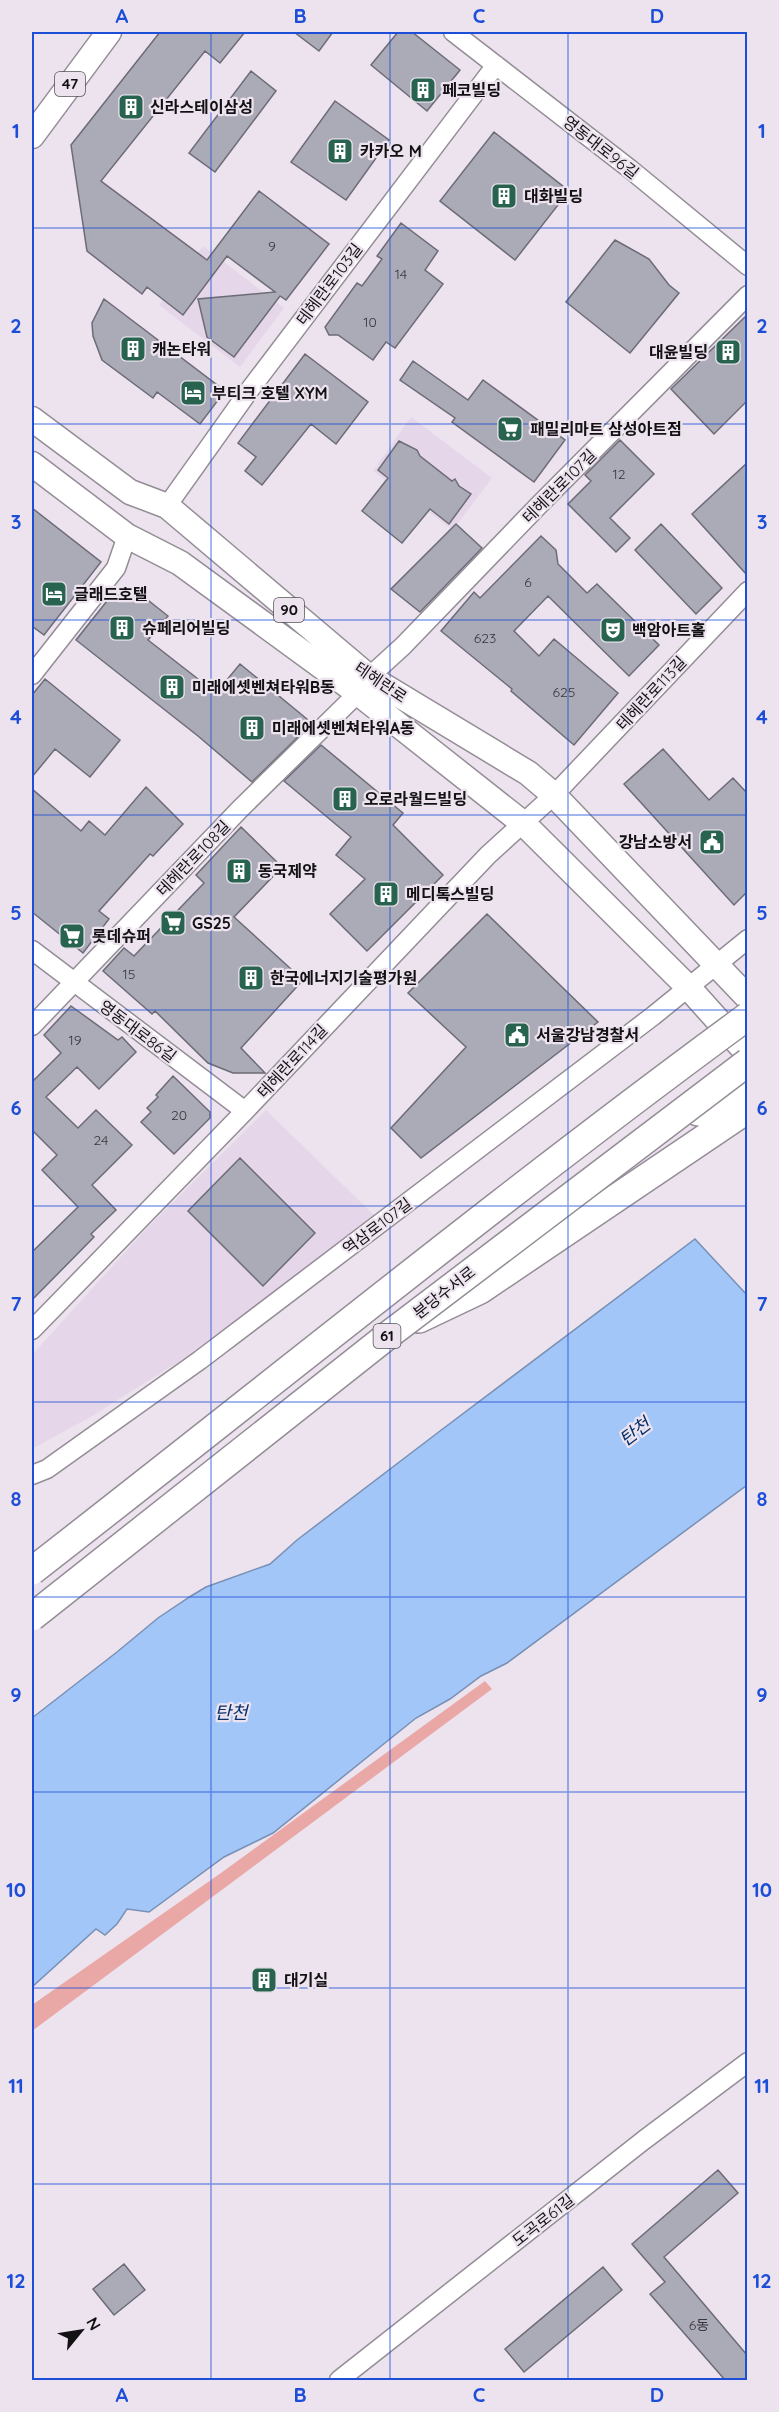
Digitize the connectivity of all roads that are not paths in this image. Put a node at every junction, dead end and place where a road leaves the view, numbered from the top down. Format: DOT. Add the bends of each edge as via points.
graph roads {
  1 [pos="109,32"];
  2 [pos="453,32"];
  3 [pos="496,65"];
  4 [pos="32,136"];
  5 [pos="747,266"];
  6 [pos="747,295"];
  7 [pos="32,418"];
  8 [pos="32,464"];
  9 [pos="167,506"];
  10 [pos="127,536"];
  11 [pos="747,591"];
  12 [pos="32,675"];
  13 [pos="364,685"];
  14 [pos="554,795"];
  15 [pos="524,824"];
  16 [pos="747,939"];
  17 [pos="32,950"];
  18 [pos="714,964"];
  19 [pos="73,983"];
  20 [pos="688,987"];
  21 [pos="747,998"];
  22 [pos="747,1016"];
  23 [pos="32,1026"];
  24 [pos="747,1054"];
  25 [pos="747,1062"];
  26 [pos="747,1082"];
  27 [pos="747,1109"];
  28 [pos="245,1111"];
  29 [pos="619,1158"];
  30 [pos="32,1330"];
  31 [pos="391,1333"];
  32 [pos="32,1475"];
  33 [pos="32,1571"];
  34 [pos="32,1617"];
  35 [pos="747,2062"];
  36 [pos="339,2380"];
  1 -- 4 [label="main road, 47"];
  2 -- 3 [label="street, 영동대로96길"];
  3 -- 5 [label="street, 영동대로96길"];
  3 -- 9 [label="street, 테헤란로103길" via="270,362"];
  6 -- 13 [label="street, 테헤란로107길"];
  7 -- 9 [label="main road, 테헤란로 / 90" via="130,492"];
  8 -- 10 [label="main road, 테헤란로 / 90"];
  9 -- 13 [label="main road, 테헤란로 / 90"];
  10 -- 12 [label="street" via="116,568"];
  10 -- 13 [label="main road, 테헤란로 / 90" via="180,563"];
  11 -- 14 [label="street, 테헤란로113길"];
  13 -- 14 [label="main road, 테헤란로 / 90" via="528,773"];
  13 -- 15 [label="main road, 테헤란로 / 90"];
  13 -- 19 [label="street, 테헤란로108길"];
  14 -- 15 [label="street, 테헤란로114길"];
  14 -- 18 [label="main road, 테헤란로 / 90"];
  15 -- 20 [label="main road, 테헤란로 / 90"];
  15 -- 28 [label="street, 테헤란로114길" via="488,855"];
  16 -- 18 [label="street, 역삼로107길"];
  17 -- 19 [label="street, 영동대로86길"];
  18 -- 20 [label="street, 역삼로107길"];
  18 -- 21 [label="main road, 90"];
  19 -- 23 [label="street, 테헤란로108길"];
  19 -- 28 [label="street, 영동대로86길"];
  20 -- 24 [label="main road, 90"];
  20 -- 32 [label="street, 역삼로107길" via="191,1367 47,1469"];
  22 -- 33 [label="highway, 61, bridge"];
  25 -- 29 [label="highway, 분당수서로 / 61, bridge"];
  26 -- 29 [label="highway, bridge"];
  27 -- 31 [label="highway, bridge" via="480,1290"];
  28 -- 30 [label="street, 테헤란로114길"];
  29 -- 31 [label="highway, 분당수서로 / 61, bridge"];
  31 -- 34 [label="highway, 분당수서로 / 61, bridge"];
  35 -- 36 [label="street, 도곡로61길"];
}
